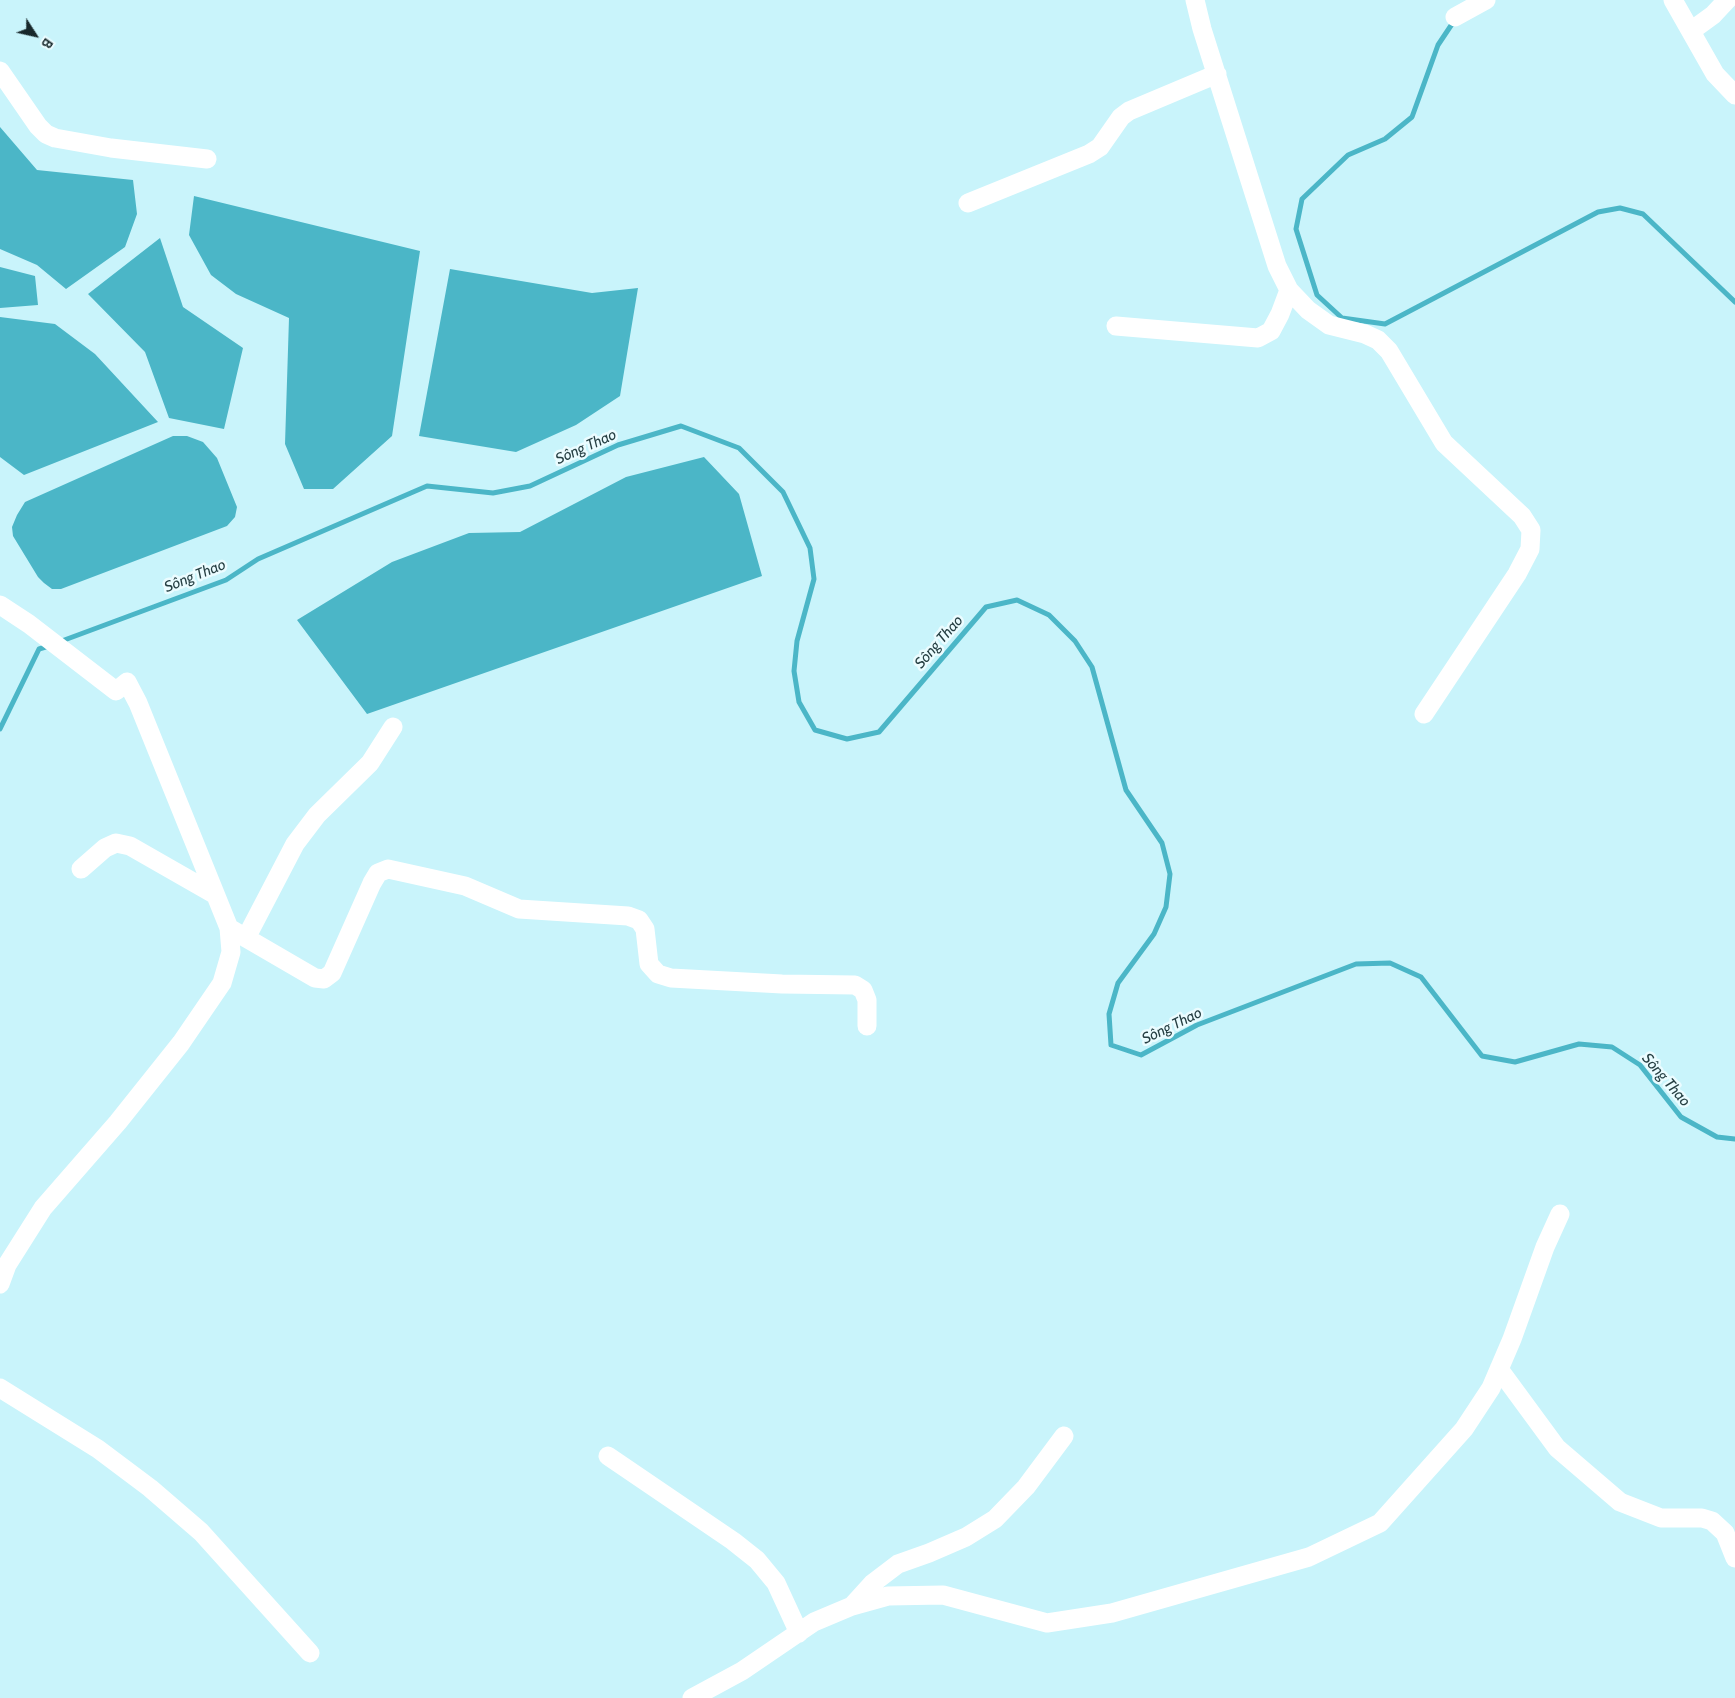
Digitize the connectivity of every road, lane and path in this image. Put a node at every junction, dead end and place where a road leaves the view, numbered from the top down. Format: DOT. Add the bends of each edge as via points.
graph roads {
  1 [pos="1195,0"];
  2 [pos="1486,0"];
  3 [pos="1673,0"];
  4 [pos="1727,0"];
  5 [pos="1455,17"];
  6 [pos="1691,32"];
  7 [pos="0,71"];
  8 [pos="1217,74"];
  9 [pos="1735,95"];
  10 [pos="207,159"];
  11 [pos="968,203"];
  12 [pos="1289,290"];
  13 [pos="1116,326"];
  14 [pos="0,605"];
  15 [pos="1424,714"];
  16 [pos="393,726"];
  17 [pos="80,869"];
  18 [pos="214,894"];
  19 [pos="228,928"];
  20 [pos="246,938"];
  21 [pos="867,1026"];
  22 [pos="1560,1214"];
  23 [pos="0,1284"];
  24 [pos="1499,1368"];
  25 [pos="0,1388"];
  26 [pos="1064,1436"];
  27 [pos="608,1456"];
  28 [pos="1735,1558"];
  29 [pos="852,1606"];
  30 [pos="799,1632"];
  31 [pos="310,1653"];
  32 [pos="692,1698"];
  1 -- 8 [label="street"];
  2 -- 5 [label="street"];
  3 -- 6 [label="street"];
  4 -- 6 [label="street"];
  6 -- 9 [label="street" via="1715,74"];
  7 -- 10 [label="street" via="38,126 55,138"];
  8 -- 11 [label="street" via="1130,111 1121,117 1100,147 1090,154"];
  8 -- 12 [label="street" via="1277,266"];
  12 -- 13 [label="street" via="1271,331 1258,338"];
  12 -- 15 [label="street" via="1308,310 1329,324 1364,334 1384,345 1444,443 1522,516 1531,530 1530,549 1517,574"];
  14 -- 18 [label="street" via="116,691 127,682"];
  16 -- 20 [label="street" via="370,763 316,815 295,844"];
  17 -- 18 [label="street" via="116,843 130,846"];
  18 -- 19 [label="street"];
  19 -- 20 [label="street"];
  19 -- 23 [label="street" via="231,952 222,983 182,1043 43,1208 7,1265"];
  20 -- 21 [label="street" via="315,978 324,979 332,973 372,883 378,873 388,868 465,886 519,908 628,916 639,920 645,929 649,964 658,974 671,978 855,985 863,990 867,1000"];
  22 -- 24 [label="street"];
  24 -- 28 [label="street" via="1558,1448 1620,1502 1660,1518 1712,1521 1725,1533"];
  24 -- 29 [label="street" via="1491,1388 1464,1429 1380,1523 1309,1557 1112,1613 1047,1623 943,1596 888,1596"];
  25 -- 31 [label="street" via="98,1449 150,1488 201,1532"];
  26 -- 29 [label="street" via="1026,1487 995,1519 966,1537 898,1564 873,1583"];
  27 -- 30 [label="street" via="757,1560 776,1582"];
  29 -- 30 [label="street"];
  30 -- 32 [label="street" via="742,1671"];
}
